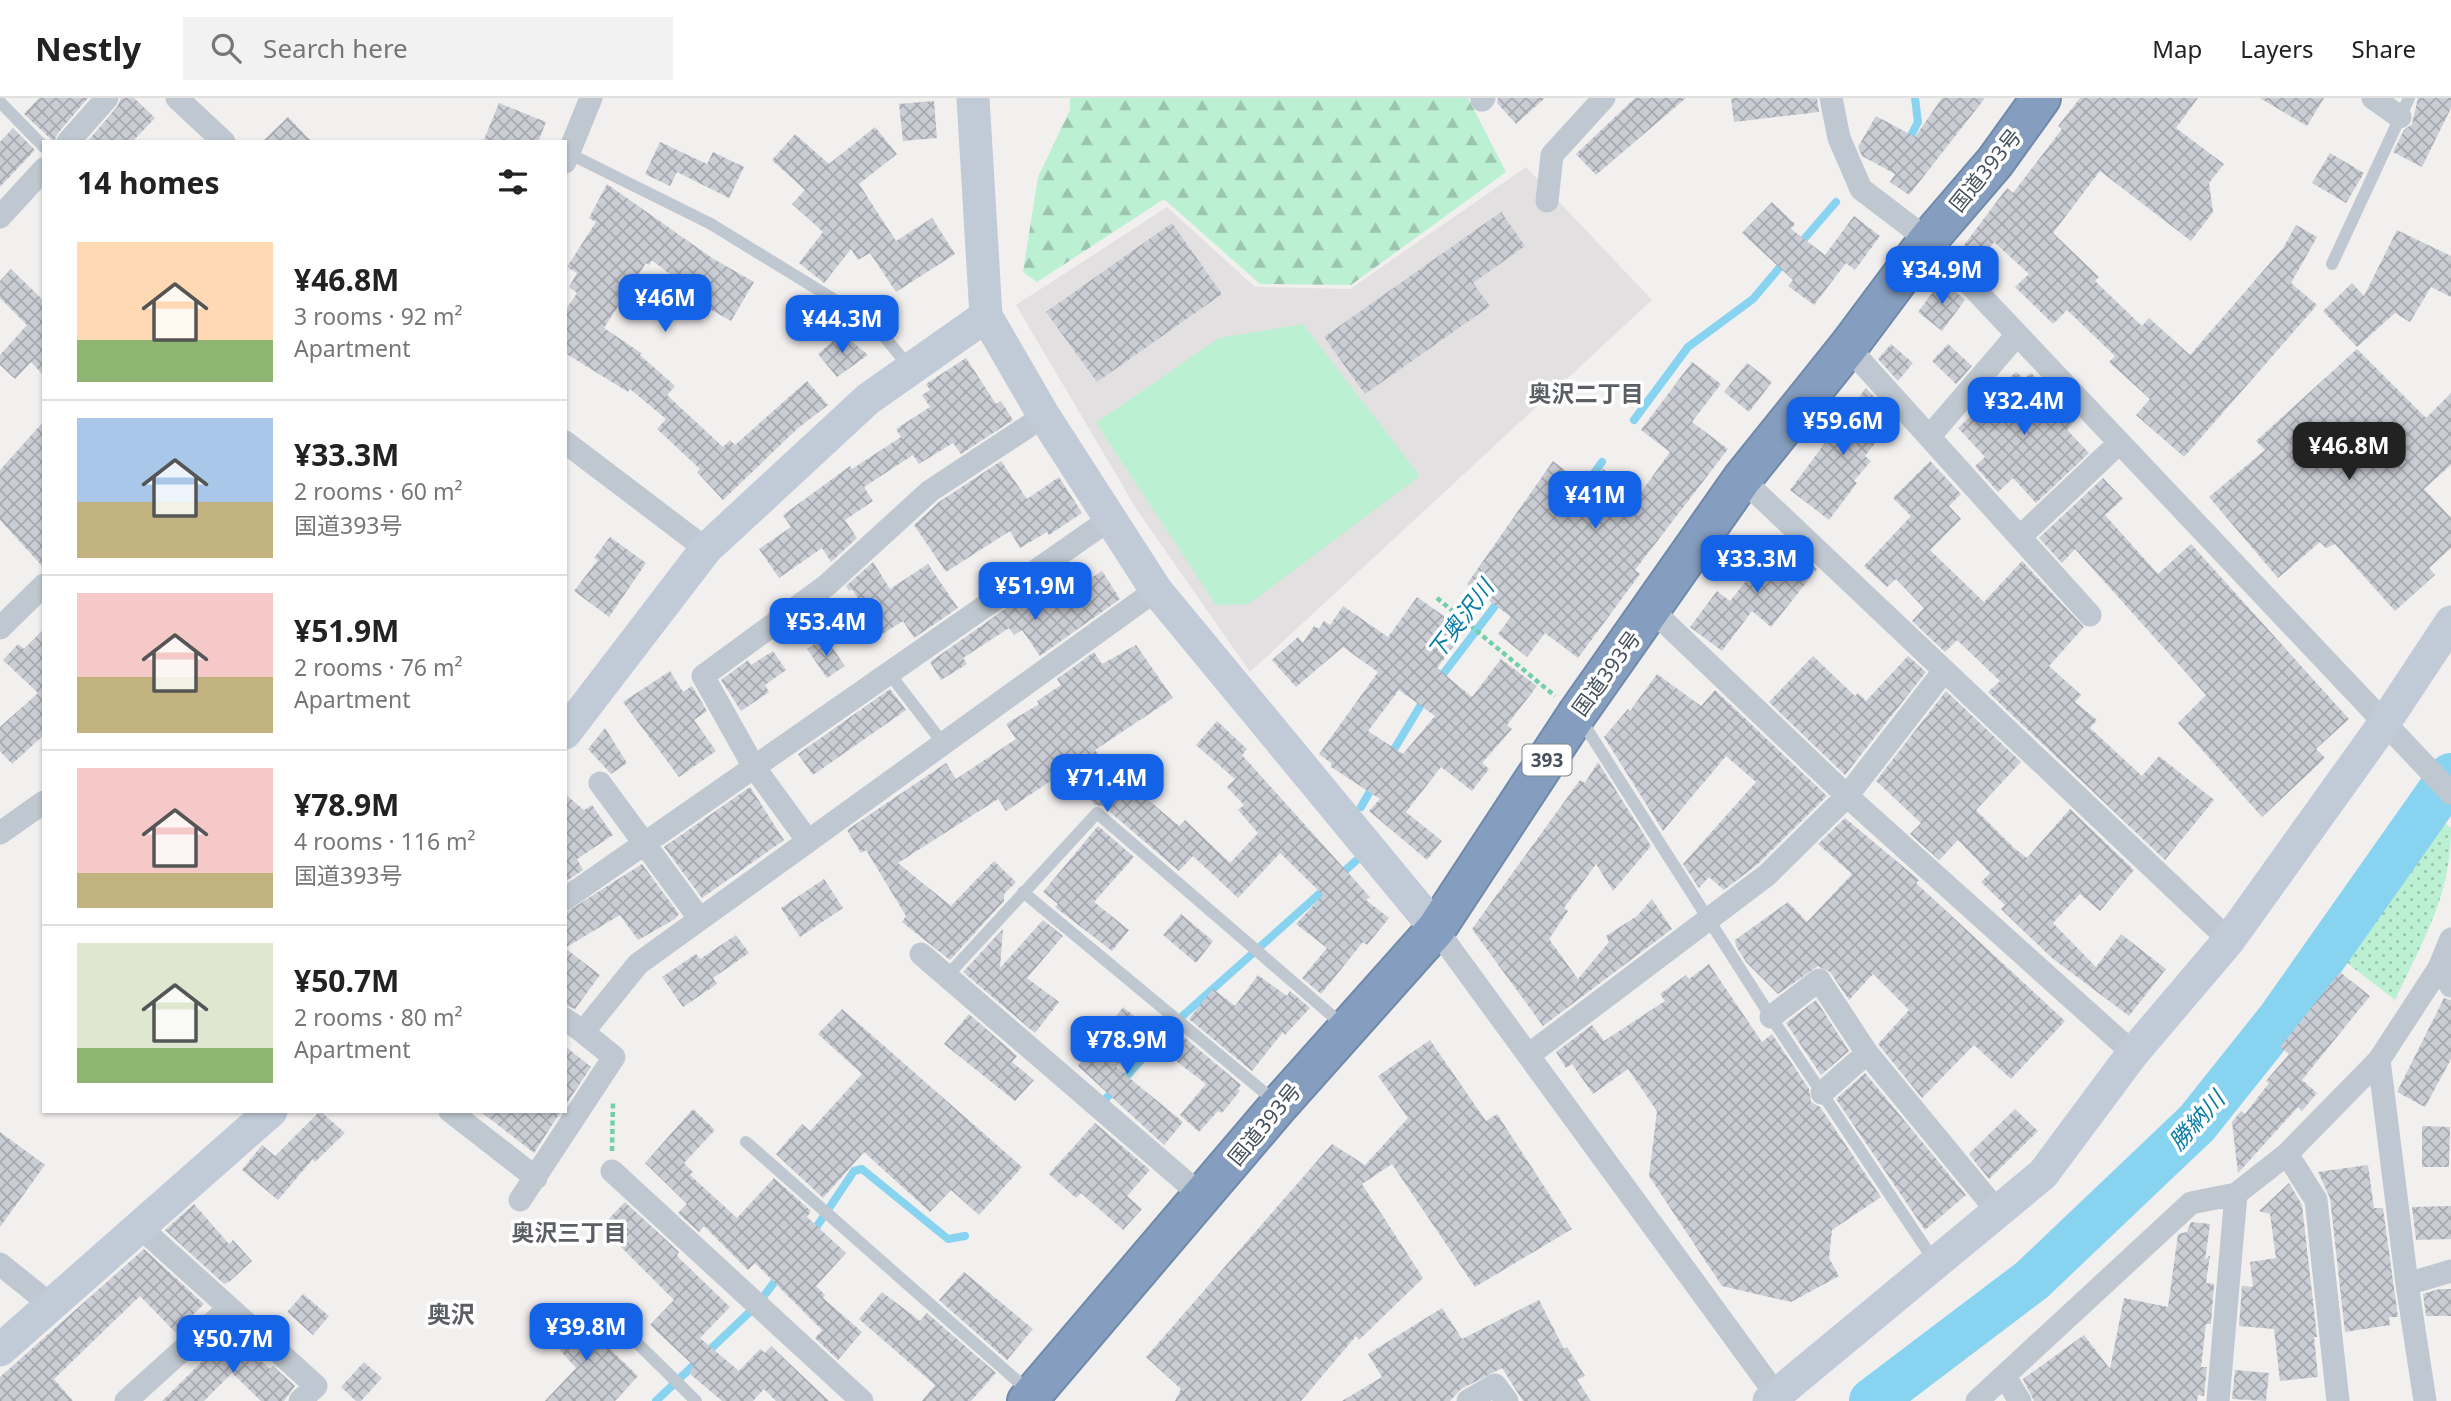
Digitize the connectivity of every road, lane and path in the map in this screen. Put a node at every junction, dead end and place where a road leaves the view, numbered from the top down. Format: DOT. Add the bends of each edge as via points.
graph roads {
  1 [pos="107,98"];
  2 [pos="177,98"];
  3 [pos="591,98"];
  4 [pos="973,98"];
  5 [pos="1604,98"];
  6 [pos="1830,98"];
  7 [pos="2041,98"];
  8 [pos="2373,98"];
  9 [pos="0,102"];
  10 [pos="2404,107"];
  11 [pos="70,140"];
  12 [pos="222,140"];
  13 [pos="42,145"];
  14 [pos="567,158"];
  15 [pos="42,171"];
  16 [pos="1546,201"];
  17 [pos="0,218"];
  18 [pos="1928,240"];
  19 [pos="2332,264"];
  20 [pos="986,316"];
  21 [pos="2017,335"];
  22 [pos="1848,348"];
  23 [pos="910,368"];
  24 [pos="1044,416"];
  25 [pos="1929,437"];
  26 [pos="2118,443"];
  27 [pos="567,444"];
  28 [pos="1742,479"];
  29 [pos="1110,519"];
  30 [pos="2020,537"];
  31 [pos="706,549"];
  32 [pos="42,586"];
  33 [pos="1156,590"];
  34 [pos="1437,598"];
  35 [pos="1652,610"];
  36 [pos="2090,615"];
  37 [pos="2451,622"];
  38 [pos="0,628"];
  39 [pos="1944,671"];
  40 [pos="889,673"];
  41 [pos="1577,714"];
  42 [pos="2383,725"];
  43 [pos="567,730"];
  44 [pos="942,741"];
  45 [pos="754,767"];
  46 [pos="600,783"];
  47 [pos="2451,793"];
  48 [pos="1847,796"];
  49 [pos="42,803"];
  50 [pos="0,833"];
  51 [pos="808,841"];
  52 [pos="643,845"];
  53 [pos="1023,892"];
  54 [pos="567,898"];
  55 [pos="699,918"];
  56 [pos="1710,918"];
  57 [pos="1436,929"];
  58 [pos="2451,939"];
  59 [pos="2229,940"];
  60 [pos="921,954"];
  61 [pos="947,976"];
  62 [pos="2445,977"];
  63 [pos="1771,1017"];
  64 [pos="574,1026"];
  65 [pos="1347,1028"];
  66 [pos="1867,1053"];
  67 [pos="2133,1053"];
  68 [pos="1530,1054"];
  69 [pos="614,1057"];
  70 [pos="2379,1060"];
  71 [pos="1822,1093"];
  72 [pos="1279,1105"];
  73 [pos="269,1113"];
  74 [pos="453,1113"];
  75 [pos="746,1142"];
  76 [pos="2287,1154"];
  77 [pos="612,1171"];
  78 [pos="536,1178"];
  79 [pos="2236,1194"];
  80 [pos="1203,1197"];
  81 [pos="520,1200"];
  82 [pos="1998,1212"];
  83 [pos="141,1228"];
  84 [pos="0,1264"];
  85 [pos="1937,1265"];
  86 [pos="2451,1271"];
  87 [pos="2407,1284"];
  88 [pos="51,1306"];
  89 [pos="229,1308"];
  90 [pos="626,1332"];
  91 [pos="0,1350"];
  92 [pos="2005,1377"];
  93 [pos="1030,1398"];
  94 [pos="1776,1399"];
  95 [pos="126,1401"];
  96 [pos="300,1401"];
  97 [pos="695,1401"];
  98 [pos="862,1401"];
  99 [pos="1468,1401"];
  100 [pos="1507,1401"];
  101 [pos="1977,1401"];
  102 [pos="2020,1401"];
  103 [pos="2218,1401"];
  104 [pos="2338,1401"];
  105 [pos="2425,1401"];
  1 -- 11 [label="street"];
  2 -- 12 [label="street"];
  3 -- 14 [label="street"];
  4 -- 20 [label="street"];
  5 -- 16 [label="street" via="1552,155"];
  6 -- 18 [label="street" via="1839,138 1861,189"];
  7 -- 18 [label="highway, 国道393号 / 393" via="1995,162"];
  8 -- 10 [label="street"];
  9 -- 13 [label="lane"];
  10 -- 19 [label="lane"];
  14 -- 23 [label="lane" via="711,224 874,324"];
  15 -- 17 [label="street"];
  18 -- 21 [label="street"];
  18 -- 22 [label="highway, 国道393号 / 393"];
  20 -- 23 [label="street"];
  20 -- 24 [label="street"];
  21 -- 25 [label="street"];
  21 -- 26 [label="street"];
  22 -- 25 [label="street"];
  22 -- 28 [label="highway, 国道393号 / 393"];
  23 -- 31 [label="street" via="868,399"];
  24 -- 29 [label="street"];
  24 -- 45 [label="street" via="930,491 827,585 703,676"];
  25 -- 30 [label="street"];
  26 -- 30 [label="street"];
  26 -- 42 [label="street"];
  27 -- 31 [label="street"];
  28 -- 35 [label="highway, 国道393号 / 393"];
  28 -- 39 [label="street"];
  29 -- 33 [label="street"];
  29 -- 40 [label="street"];
  30 -- 36 [label="street"];
  31 -- 43 [label="street"];
  32 -- 38 [label="street"];
  33 -- 44 [label="street"];
  33 -- 57 [label="street"];
  34 -- 41 [label="path"];
  35 -- 41 [label="highway, 国道393号 / 393"];
  35 -- 48 [label="street"];
  37 -- 42 [label="street"];
  39 -- 48 [label="street"];
  39 -- 59 [label="street"];
  40 -- 44 [label="lane"];
  40 -- 45 [label="street"];
  41 -- 56 [label="lane"];
  41 -- 57 [label="highway, 国道393号 / 393"];
  42 -- 47 [label="street" via="2410,747"];
  42 -- 59 [label="street"];
  44 -- 51 [label="street"];
  45 -- 51 [label="street"];
  45 -- 52 [label="street"];
  46 -- 52 [label="street"];
  48 -- 56 [label="street" via="1767,875"];
  48 -- 67 [label="street"];
  49 -- 50 [label="street"];
  51 -- 55 [label="street"];
  52 -- 54 [label="street"];
  52 -- 55 [label="street"];
  53 -- 61 [label="lane"];
  53 -- 65 [label="lane" via="1097,813"];
  53 -- 72 [label="lane"];
  55 -- 64 [label="street" via="638,964"];
  56 -- 63 [label="lane"];
  56 -- 68 [label="street"];
  57 -- 65 [label="highway, 国道393号 / 393"];
  57 -- 68 [label="street"];
  58 -- 62 [label="street"];
  59 -- 67 [label="street"];
  60 -- 61 [label="street"];
  61 -- 80 [label="street"];
  62 -- 70 [label="street"];
  63 -- 66 [label="street" via="1819,980"];
  63 -- 71 [label="lane"];
  64 -- 69 [label="street"];
  65 -- 72 [label="highway, 国道393号 / 393"];
  66 -- 71 [label="street"];
  66 -- 82 [label="street"];
  67 -- 82 [label="street" via="2043,1174"];
  68 -- 94 [label="street"];
  69 -- 77 [label="path"];
  69 -- 78 [label="street"];
  70 -- 76 [label="street"];
  70 -- 87 [label="street"];
  71 -- 85 [label="lane"];
  72 -- 80 [label="highway, 国道393号 / 393"];
  73 -- 83 [label="street"];
  74 -- 78 [label="street"];
  75 -- 93 [label="lane"];
  76 -- 79 [label="street"];
  76 -- 104 [label="street" via="2316,1200"];
  77 -- 98 [label="street"];
  78 -- 81 [label="street"];
  79 -- 92 [label="street" via="2190,1203"];
  79 -- 103 [label="street"];
  80 -- 93 [label="highway, 国道393号 / 393"];
  82 -- 85 [label="street"];
  83 -- 88 [label="street"];
  83 -- 89 [label="street"];
  84 -- 88 [label="street"];
  85 -- 94 [label="street"];
  86 -- 87 [label="street"];
  87 -- 105 [label="street"];
  88 -- 91 [label="street"];
  89 -- 95 [label="street"];
  89 -- 96 [label="street" via="316,1386"];
  90 -- 97 [label="lane"];
  92 -- 101 [label="street"];
  92 -- 102 [label="street"];
  99 -- 100 [label="street" via="1495,1385"];
}
